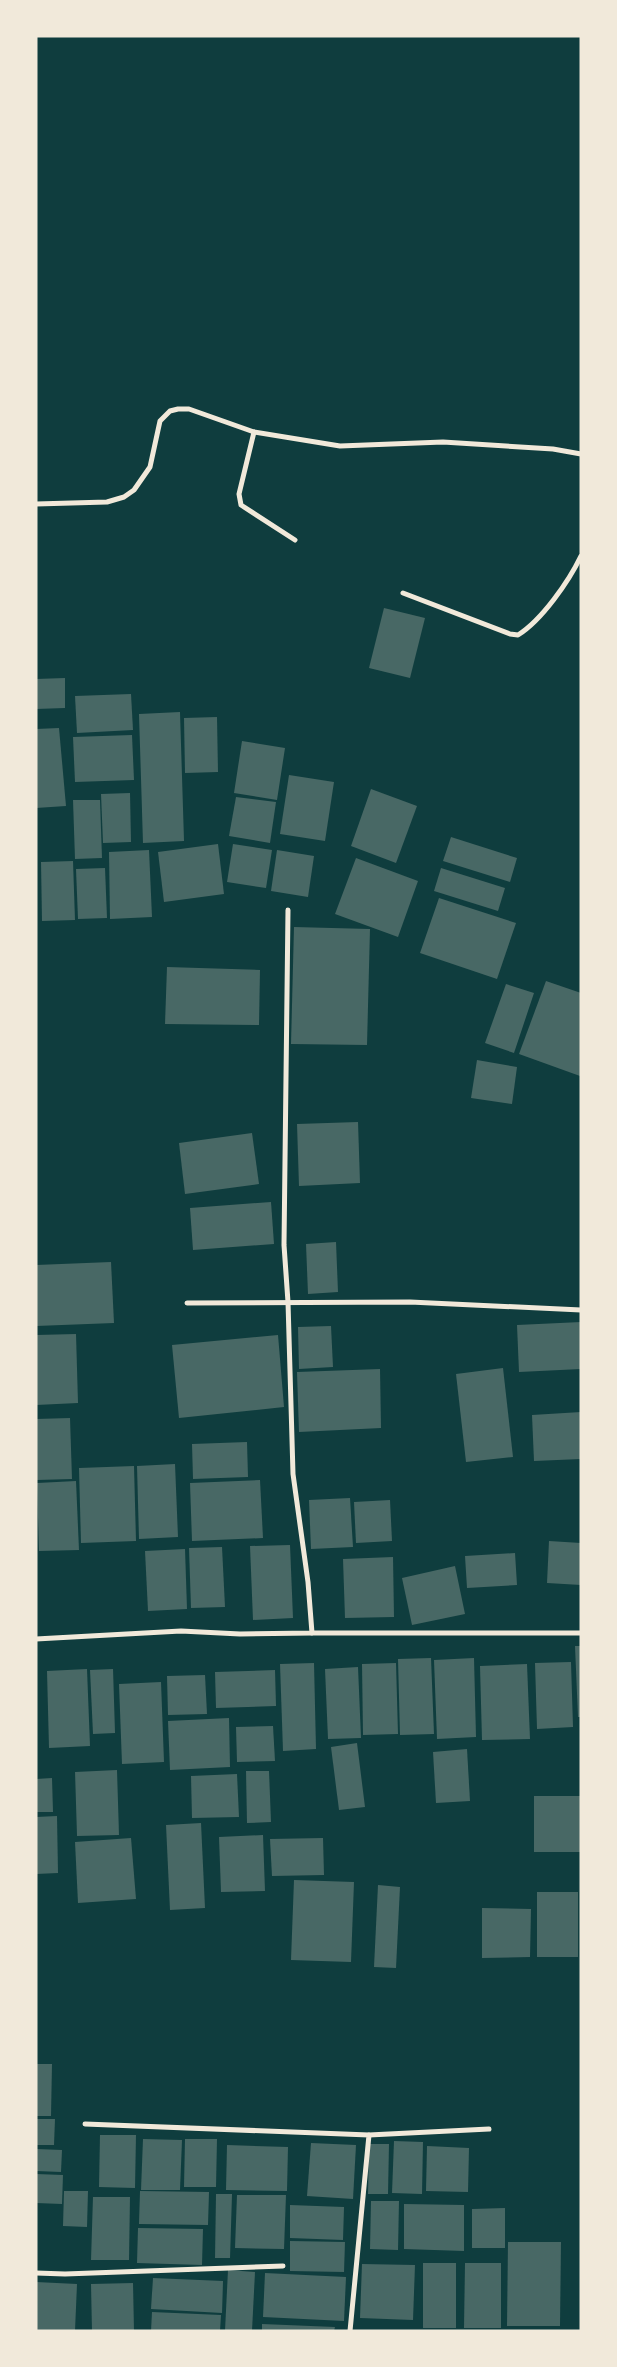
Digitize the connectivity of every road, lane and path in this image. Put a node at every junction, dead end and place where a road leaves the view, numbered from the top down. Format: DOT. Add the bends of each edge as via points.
graph roads {
  1 [pos="254,432"];
  2 [pos="581,454"];
  3 [pos="36,504"];
  4 [pos="294,540"];
  5 [pos="581,556"];
  6 [pos="404,593"];
  7 [pos="288,910"];
  8 [pos="288,1302"];
  9 [pos="187,1303"];
  10 [pos="581,1310"];
  11 [pos="312,1633"];
  12 [pos="581,1633"];
  13 [pos="36,1639"];
  14 [pos="85,2124"];
  15 [pos="489,2129"];
  16 [pos="369,2134"];
  17 [pos="283,2266"];
  18 [pos="36,2273"];
  19 [pos="350,2331"];
  1 -- 2 [label="street" via="340,446 443,442 553,449"];
  1 -- 3 [label="street" via="190,409 170,411 160,421 150,468 129,494 107,502"];
  1 -- 4 [label="street" via="239,494 241,505"];
  5 -- 6 [label="street" via="574,572 532,624 518,635"];
  7 -- 8 [label="street" via="284,1245"];
  8 -- 9 [label="street"];
  8 -- 10 [label="street" via="410,1302"];
  8 -- 11 [label="street" via="293,1474"];
  11 -- 12 [label="street"];
  11 -- 13 [label="street" via="181,1631"];
  14 -- 16 [label="street"];
  15 -- 16 [label="street"];
  16 -- 19 [label="street"];
  17 -- 18 [label="street"];
}
